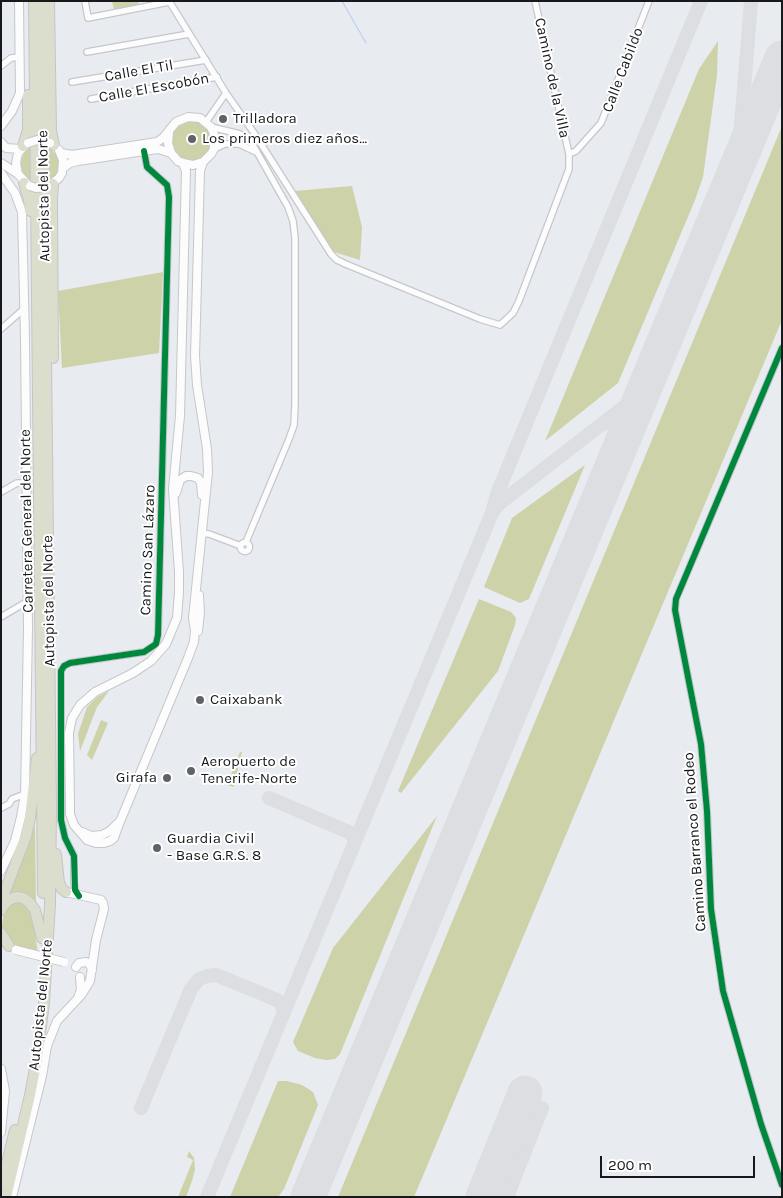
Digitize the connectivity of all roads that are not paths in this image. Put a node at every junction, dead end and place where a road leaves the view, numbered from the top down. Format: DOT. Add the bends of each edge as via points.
graph roads {
  1 [pos="19,1"];
  2 [pos="28,1"];
  3 [pos="34,1"];
  4 [pos="42,1"];
  5 [pos="50,1"];
  6 [pos="85,1"];
  7 [pos="535,1"];
  8 [pos="649,1"];
  9 [pos="169,2"];
  10 [pos="189,34"];
  11 [pos="87,52"];
  12 [pos="20,57"];
  13 [pos="206,60"];
  14 [pos="1,66"];
  15 [pos="217,77"];
  16 [pos="72,82"];
  17 [pos="226,93"];
  18 [pos="91,99"];
  19 [pos="208,124"];
  20 [pos="1,126"];
  21 [pos="169,133"];
  22 [pos="1,142"];
  23 [pos="24,146"];
  24 [pos="55,147"];
  25 [pos="214,149"];
  26 [pos="144,151"];
  27 [pos="171,153"];
  28 [pos="256,153"];
  29 [pos="569,154"];
  30 [pos="203,162"];
  31 [pos="1,163"];
  32 [pos="183,163"];
  33 [pos="63,168"];
  34 [pos="1,173"];
  35 [pos="24,181"];
  36 [pos="50,186"];
  37 [pos="25,308"];
  38 [pos="1,330"];
  39 [pos="782,348"];
  40 [pos="47,421"];
  41 [pos="38,460"];
  42 [pos="26,483"];
  43 [pos="1,492"];
  44 [pos="174,502"];
  45 [pos="203,513"];
  46 [pos="201,533"];
  47 [pos="198,580"];
  48 [pos="28,601"];
  49 [pos="1,617"];
  50 [pos="187,661"];
  51 [pos="41,733"];
  52 [pos="24,794"];
  53 [pos="51,806"];
  54 [pos="1,808"];
  55 [pos="1,871"];
  56 [pos="74,882"];
  57 [pos="3,891"];
  58 [pos="66,892"];
  59 [pos="79,896"];
  60 [pos="1,902"];
  61 [pos="1,910"];
  62 [pos="1,934"];
  63 [pos="42,938"];
  64 [pos="6,945"];
  65 [pos="76,967"];
  66 [pos="92,971"];
  67 [pos="80,978"];
  68 [pos="78,997"];
  69 [pos="1,1069"];
  70 [pos="1,1132"];
  71 [pos="782,1185"];
  72 [pos="1,1188"];
  73 [pos="6,1197"];
  74 [pos="12,1197"];
  1 -- 12 [label="main road"];
  2 -- 23 [label="highway" via="28,130"];
  3 -- 41 [label="highway, Autopista del Norte"];
  4 -- 40 [label="highway, Autopista del Norte"];
  5 -- 24 [label="highway" via="51,131"];
  6 -- 9 [label="street" via="88,18"];
  7 -- 29 [label="street, Camino de la Villa"];
  8 -- 29 [label="street, Calle Cabildo" via="601,123 576,151"];
  9 -- 10 [label="street"];
  10 -- 11 [label="street"];
  10 -- 13 [label="street"];
  12 -- 14 [label="street" via="11,58"];
  12 -- 20 [label="main road" via="20,93"];
  13 -- 15 [label="street"];
  13 -- 16 [label="street, Calle El Til"];
  15 -- 17 [label="street"];
  15 -- 18 [label="street, Calle El Escobón"];
  17 -- 19 [label="street"];
  17 -- 29 [label="street" via="337,260 495,325 500,325 513,313 519,301 569,170"];
  19 -- 21 [label="main road" via="188,117 176,122"];
  19 -- 25 [label="main road" via="215,142"];
  19 -- 28 [label="street" via="240,134 253,145"];
  21 -- 24 [label="main road" via="157,142 72,154"];
  21 -- 27 [label="main road"];
  22 -- 23 [label="main road" via="6,148"];
  23 -- 24 [label="main road, bridge" via="38,140"];
  23 -- 35 [label="main road" via="16,163"];
  24 -- 33 [label="main road"];
  25 -- 28 [label="street" via="225,144 239,144"];
  25 -- 30 [label="main road"];
  26 -- 27 [label="main road" via="158,149"];
  26 -- 33 [label="main road" via="78,161"];
  26 -- 56 [label="street, Camino San Lázaro" via="147,167 167,185 169,197 158,635 156,644 144,652 70,663 61,671 61,820 74,856"];
  27 -- 32 [label="main road"];
  28 -- 46 [label="street" via="283,196 293,221 294,425 243,544"];
  30 -- 32 [label="main road"];
  30 -- 45 [label="main road" via="200,170 195,356 208,463"];
  31 -- 35 [label="main road"];
  32 -- 44 [label="main road" via="186,172 180,416"];
  33 -- 36 [label="main road" via="59,178"];
  34 -- 37 [label="main road, Carretera General del Norte" via="15,193 22,212"];
  35 -- 36 [label="main road, bridge" via="36,188"];
  35 -- 41 [label="highway" via="29,200 32,384"];
  36 -- 40 [label="highway" via="52,403"];
  37 -- 38 [label="street"];
  37 -- 42 [label="main road, Carretera General del Norte"];
  39 -- 71 [label="street, Camino Barranco el Rodeo" via="676,599 675,610 701,744 711,909 723,991"];
  40 -- 53 [label="highway, Autopista del Norte"];
  41 -- 51 [label="highway, Autopista del Norte"];
  42 -- 43 [label="street" via="17,483"];
  42 -- 48 [label="main road, Carretera General del Norte"];
  44 -- 45 [label="main road" via="180,480 194,476 202,485"];
  44 -- 50 [label="main road" via="179,587 175,626 166,644 151,661 95,692 75,711 71,724 68,739 70,814 83,833 99,836 110,832 121,820"];
  45 -- 46 [label="main road"];
  46 -- 47 [label="main road"];
  47 -- 50 [label="main road" via="193,618 194,642"];
  47 -- 50 [label="main road" via="198,632"];
  48 -- 49 [label="street"];
  48 -- 52 [label="main road, Carretera General del Norte"];
  51 -- 57 [label="highway" via="26,836"];
  51 -- 63 [label="highway, Autopista del Norte"];
  52 -- 54 [label="street"];
  52 -- 55 [label="main road, Carretera General del Norte" via="15,841"];
  53 -- 58 [label="highway" via="59,883"];
  53 -- 73 [label="highway, Autopista del Norte" via="44,1002 30,1095"];
  56 -- 58 [label="street"];
  56 -- 59 [label="street, Camino San Lázaro"];
  57 -- 60 [label="highway"];
  58 -- 59 [label="main road"];
  59 -- 66 [label="main road" via="101,900 104,905"];
  61 -- 63 [label="highway" via="16,897 29,902 35,910"];
  62 -- 64 [label="highway"];
  63 -- 72 [label="highway, Autopista del Norte" via="37,1011 29,1064"];
  64 -- 65 [label="main road, bridge"];
  65 -- 66 [label="main road" via="84,961 90,964"];
  65 -- 67 [label="main road"];
  66 -- 67 [label="main road" via="86,978"];
  66 -- 68 [label="main road" via="89,985"];
  67 -- 68 [label="main road"];
  68 -- 74 [label="main road" via="57,1020 47,1046"];
  69 -- 70 [label="main road" via="5,1091"];
}
